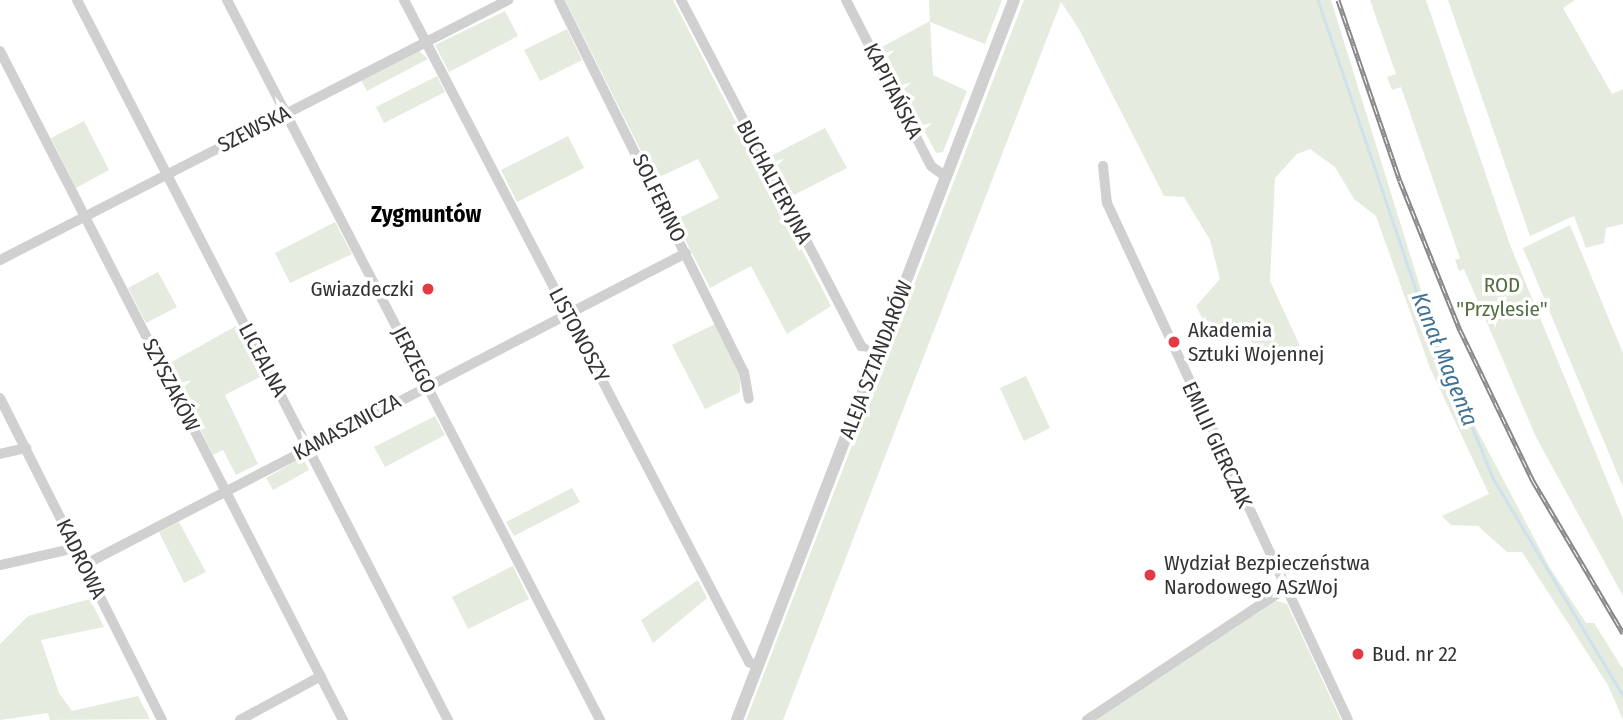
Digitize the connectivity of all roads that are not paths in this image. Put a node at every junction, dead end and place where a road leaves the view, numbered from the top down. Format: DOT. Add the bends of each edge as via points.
graph roads {
  1 [pos="77,0"];
  2 [pos="227,0"];
  3 [pos="404,0"];
  4 [pos="508,0"];
  5 [pos="559,0"];
  6 [pos="681,0"];
  7 [pos="846,0"];
  8 [pos="1014,0"];
  9 [pos="426,43"];
  10 [pos="0,51"];
  11 [pos="286,113"];
  12 [pos="1103,166"];
  13 [pos="166,174"];
  14 [pos="946,177"];
  15 [pos="83,216"];
  16 [pos="686,253"];
  17 [pos="0,260"];
  18 [pos="568,313"];
  19 [pos="877,357"];
  20 [pos="427,385"];
  21 [pos="0,398"];
  22 [pos="749,399"];
  23 [pos="309,447"];
  24 [pos="26,448"];
  25 [pos="0,454"];
  26 [pos="226,491"];
  27 [pos="76,548"];
  28 [pos="0,565"];
  29 [pos="84,565"];
  30 [pos="1283,589"];
  31 [pos="758,667"];
  32 [pos="321,677"];
  33 [pos="162,720"];
  34 [pos="240,720"];
  35 [pos="343,720"];
  36 [pos="448,720"];
  37 [pos="600,720"];
  38 [pos="737,720"];
  39 [pos="1087,720"];
  40 [pos="1348,720"];
  1 -- 13 [label="street, LICEALNA"];
  2 -- 11 [label="street, JERZEGO"];
  3 -- 9 [label="street, LISTONOSZY"];
  4 -- 9 [label="street, SZEWSKA"];
  5 -- 16 [label="street, SOLFERINO"];
  6 -- 19 [label="street, BUCHALTERYJNA" via="862,347"];
  7 -- 14 [label="street, KAPITAŃSKA" via="931,166"];
  8 -- 14 [label="street, ALEJA SZTANDARÓW"];
  9 -- 11 [label="street, SZEWSKA"];
  9 -- 18 [label="street, LISTONOSZY"];
  10 -- 15 [label="street, SZYSZAKÓW"];
  11 -- 13 [label="street, SZEWSKA"];
  11 -- 20 [label="street, JERZEGO"];
  12 -- 30 [label="street, EMILII GIERCZAK" via="1107,203"];
  13 -- 15 [label="street, SZEWSKA"];
  13 -- 23 [label="street, LICEALNA"];
  14 -- 19 [label="street, ALEJA SZTANDARÓW"];
  15 -- 17 [label="street, SZEWSKA"];
  15 -- 26 [label="street, SZYSZAKÓW"];
  16 -- 18 [label="street, KAMASZNICZA"];
  16 -- 22 [label="street, SOLFERINO" via="744,372"];
  18 -- 20 [label="street, KAMASZNICZA"];
  18 -- 31 [label="street, LISTONOSZY" via="749,662"];
  19 -- 31 [label="street, ALEJA SZTANDARÓW"];
  20 -- 23 [label="street, KAMASZNICZA"];
  20 -- 37 [label="street, JERZEGO"];
  21 -- 24 [label="street, KADROWA"];
  23 -- 26 [label="street, KAMASZNICZA"];
  23 -- 36 [label="street, LICEALNA"];
  24 -- 25 [label="street"];
  24 -- 27 [label="street, KADROWA"];
  26 -- 29 [label="street, KAMASZNICZA"];
  26 -- 32 [label="street, SZYSZAKÓW"];
  27 -- 28 [label="street"];
  27 -- 29 [label="street, KADROWA"];
  29 -- 33 [label="street, KADROWA"];
  30 -- 39 [label="street"];
  30 -- 40 [label="street, EMILII GIERCZAK"];
  31 -- 38 [label="street, ALEJA SZTANDARÓW"];
  32 -- 34 [label="street"];
  32 -- 35 [label="street, SZYSZAKÓW"];
}
